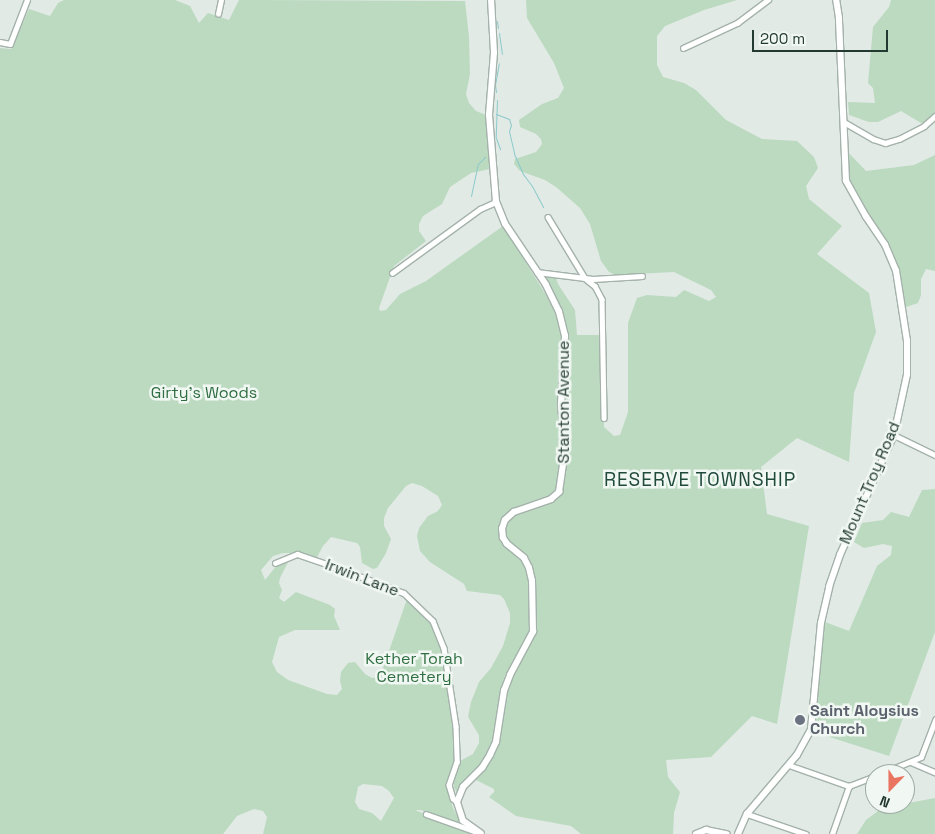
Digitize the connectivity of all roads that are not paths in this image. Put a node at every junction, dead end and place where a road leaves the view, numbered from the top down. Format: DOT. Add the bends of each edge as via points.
graph roads {
  1 [pos="27,0"];
  2 [pos="221,0"];
  3 [pos="491,0"];
  4 [pos="768,0"];
  5 [pos="836,0"];
  6 [pos="218,14"];
  7 [pos="0,42"];
  8 [pos="683,48"];
  9 [pos="935,116"];
  10 [pos="844,122"];
  11 [pos="496,202"];
  12 [pos="548,217"];
  13 [pos="537,272"];
  14 [pos="392,273"];
  15 [pos="642,276"];
  16 [pos="585,278"];
  17 [pos="604,418"];
  18 [pos="894,435"];
  19 [pos="935,455"];
  20 [pos="275,563"];
  21 [pos="935,720"];
  22 [pos="912,762"];
  23 [pos="907,764"];
  24 [pos="789,765"];
  25 [pos="935,772"];
  26 [pos="865,780"];
  27 [pos="849,786"];
  28 [pos="457,802"];
  29 [pos="426,814"];
  30 [pos="747,814"];
  31 [pos="474,831"];
  32 [pos="481,834"];
  33 [pos="696,834"];
  34 [pos="727,834"];
  35 [pos="738,834"];
  36 [pos="806,834"];
  37 [pos="832,834"];
  1 -- 7 [label="street" via="10,44"];
  2 -- 6 [label="street"];
  3 -- 11 [label="street, Stanton Avenue" via="494,53 489,115"];
  4 -- 8 [label="street" via="737,23"];
  5 -- 10 [label="street, Mount Troy Road"];
  9 -- 10 [label="street" via="924,126 885,143"];
  10 -- 18 [label="street, Mount Troy Road" via="846,181 890,257 896,272 904,322 907,375"];
  11 -- 13 [label="street, Stanton Avenue" via="505,224"];
  11 -- 14 [label="street" via="480,209"];
  12 -- 16 [label="street"];
  13 -- 16 [label="street"];
  13 -- 28 [label="street, Stanton Avenue" via="553,298 564,336 561,404 565,451 559,492 551,499 514,512 503,525 503,538 524,558 529,568 533,632 504,691 496,742 482,768 463,787"];
  15 -- 16 [label="street"];
  16 -- 17 [label="street" via="595,286 602,299"];
  18 -- 19 [label="street"];
  18 -- 24 [label="street, Mount Troy Road" via="834,570 821,621 811,730"];
  20 -- 28 [label="street, Irwin Lane" via="297,554 364,578 404,593 433,621 444,648 456,726 457,762 449,785"];
  21 -- 22 [label="street" via="921,757"];
  22 -- 23 [label="street"];
  22 -- 25 [label="street"];
  24 -- 27 [label="street"];
  24 -- 30 [label="street, Mount Troy Road"];
  26 -- 27 [label="street"];
  27 -- 37 [label="street"];
  28 -- 31 [label="street" via="463,821"];
  29 -- 31 [label="street"];
  30 -- 35 [label="street, Mount Troy Road"];
  30 -- 36 [label="street"];
  31 -- 32 [label="street"];
  33 -- 34 [label="street" via="706,830"];
}
